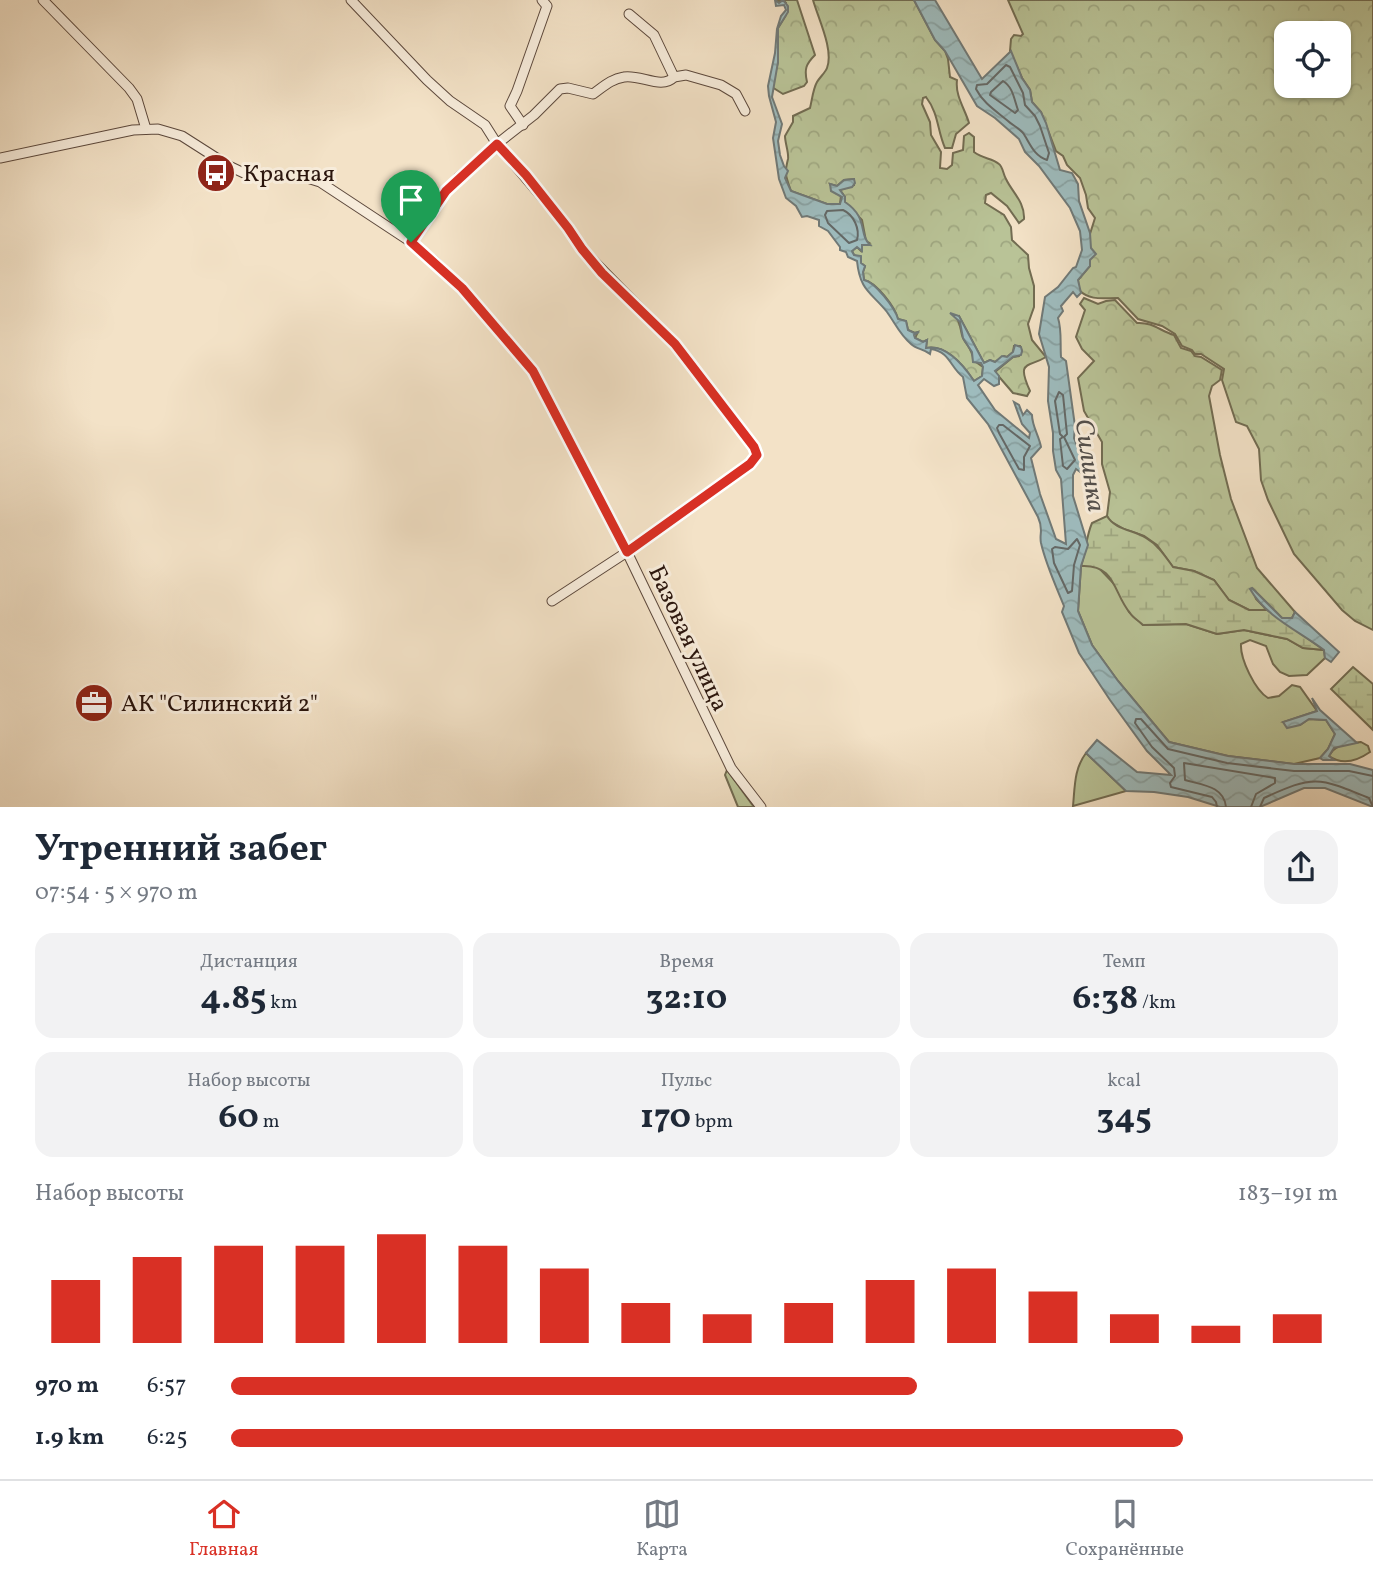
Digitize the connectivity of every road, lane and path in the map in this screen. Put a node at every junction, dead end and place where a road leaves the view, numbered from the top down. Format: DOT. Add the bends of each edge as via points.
graph roads {
  1 [pos="43,0"];
  2 [pos="351,0"];
  3 [pos="542,0"];
  4 [pos="629,14"];
  5 [pos="674,77"];
  6 [pos="746,111"];
  7 [pos="523,125"];
  8 [pos="146,129"];
  9 [pos="497,144"];
  10 [pos="0,158"];
  11 [pos="411,242"];
  12 [pos="627,552"];
  13 [pos="552,601"];
  14 [pos="761,807"];
  1 -- 8 [label="street" via="129,88"];
  2 -- 9 [label="street" via="427,80 485,125"];
  3 -- 7 [label="street" via="547,6 510,106"];
  4 -- 5 [label="street" via="654,35"];
  5 -- 6 [label="street" via="686,75 721,85 736,94"];
  5 -- 7 [label="street" via="662,83 621,77 593,94 560,89"];
  7 -- 9 [label="street"];
  8 -- 10 [label="street"];
  8 -- 11 [label="street, Базовая улица" via="182,136 248,174 320,182"];
  9 -- 11 [label="street" via="446,191"];
  9 -- 12 [label="street" via="595,265 675,344 757,455"];
  11 -- 12 [label="street, Базовая улица" via="462,288 533,371"];
  12 -- 13 [label="street"];
  12 -- 14 [label="street, Базовая улица" via="731,768"];
}
